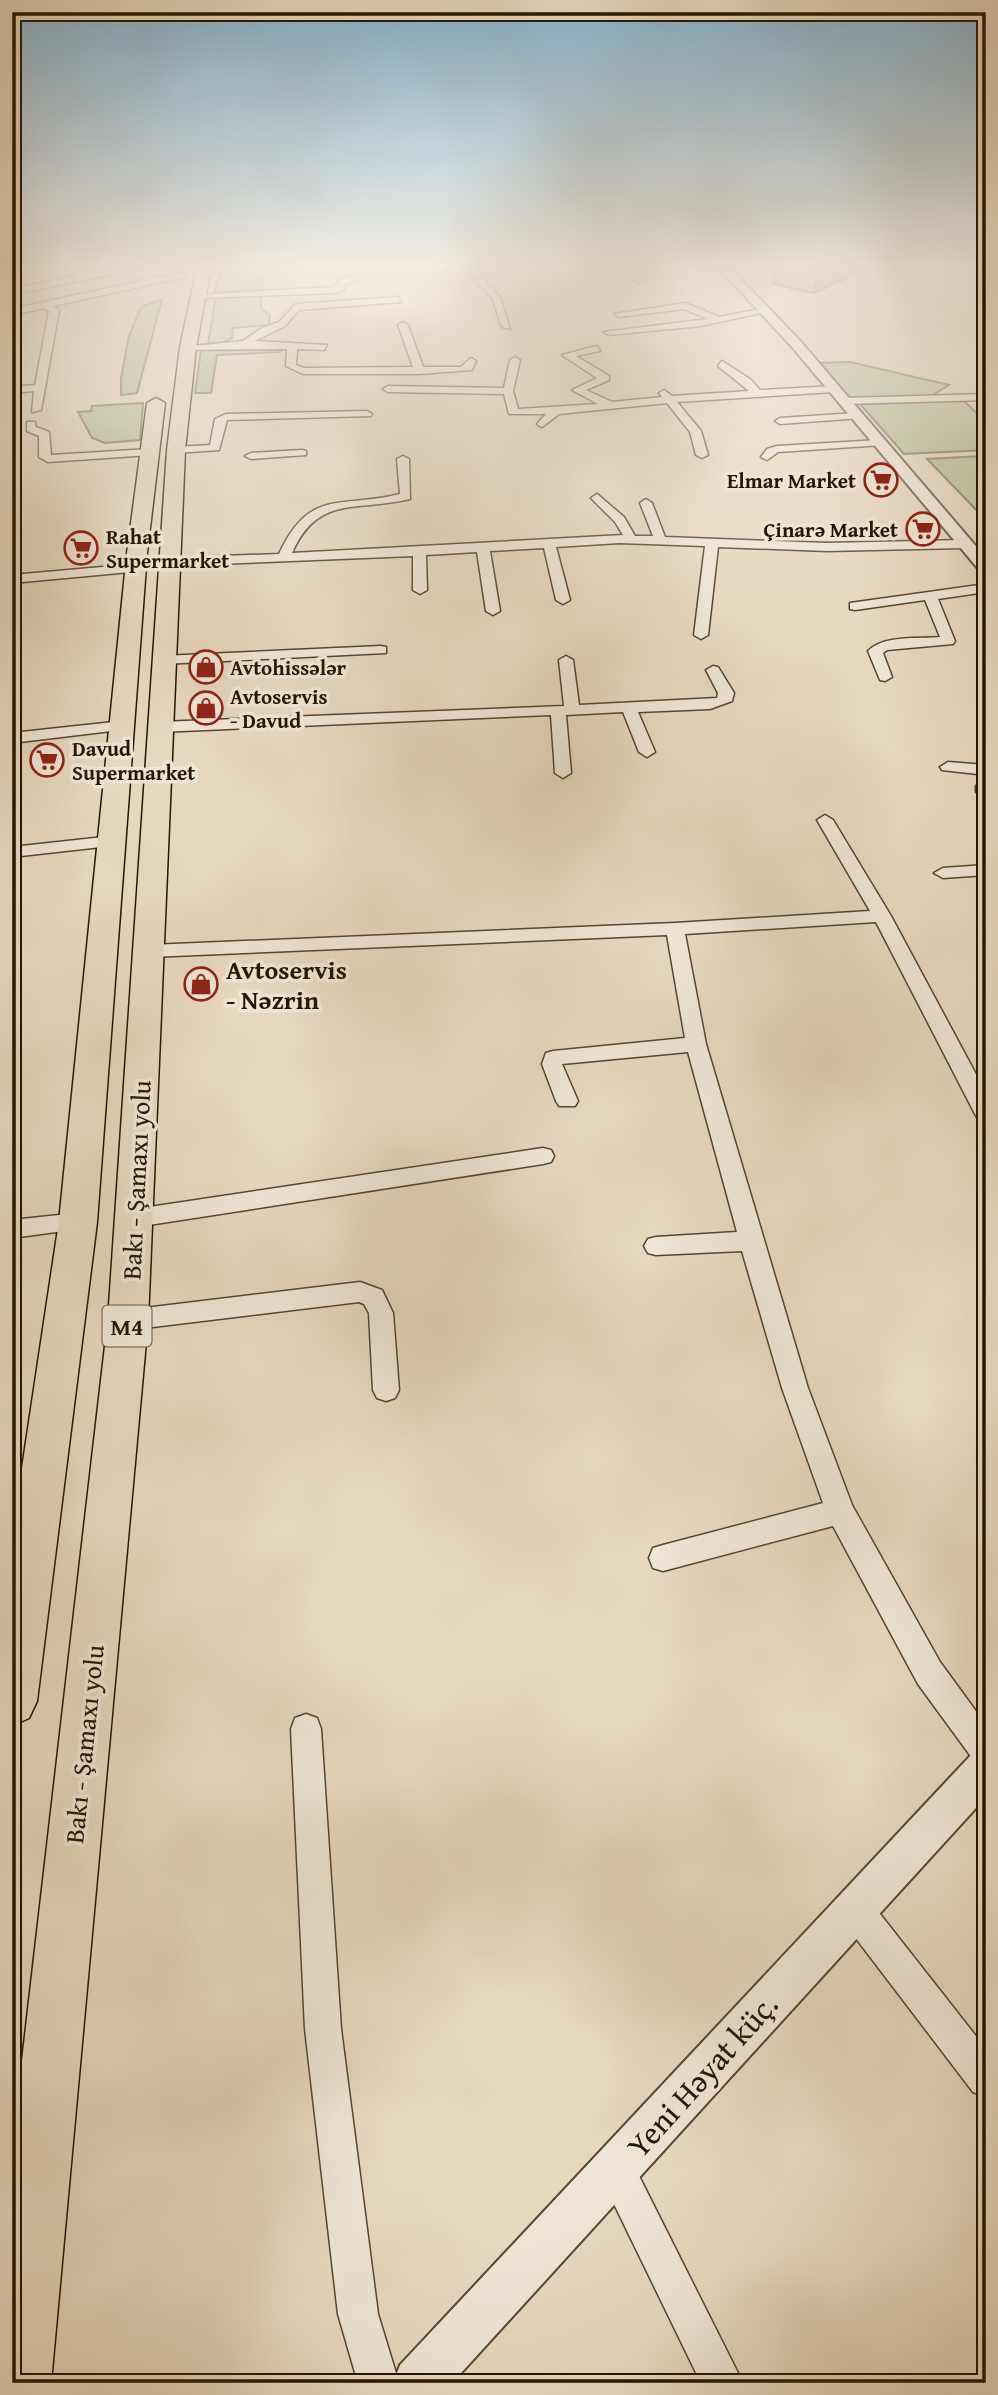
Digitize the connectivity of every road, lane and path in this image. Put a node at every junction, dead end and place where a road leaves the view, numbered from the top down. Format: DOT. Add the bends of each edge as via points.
graph roads {
  1 [pos="40,380"];
  2 [pos="165,380"];
  3 [pos="180,380"];
  4 [pos="511,380"];
  5 [pos="601,380"];
  6 [pos="744,380"];
  7 [pos="826,380"];
  8 [pos="657,386"];
  9 [pos="38,388"];
  10 [pos="388,389"];
  11 [pos="834,389"];
  12 [pos="12,390"];
  13 [pos="508,391"];
  14 [pos="757,393"];
  15 [pos="986,397"];
  16 [pos="670,400"];
  17 [pos="845,401"];
  18 [pos="36,410"];
  19 [pos="606,410"];
  20 [pos="556,411"];
  21 [pos="367,415"];
  22 [pos="857,416"];
  23 [pos="780,421"];
  24 [pos="31,424"];
  25 [pos="542,424"];
  26 [pos="46,437"];
  27 [pos="23,439"];
  28 [pos="879,443"];
  29 [pos="215,448"];
  30 [pos="163,451"];
  31 [pos="302,453"];
  32 [pos="702,455"];
  33 [pos="766,457"];
  34 [pos="403,459"];
  35 [pos="597,498"];
  36 [pos="646,503"];
  37 [pos="631,539"];
  38 [pos="661,542"];
  39 [pos="549,544"];
  40 [pos="712,545"];
  41 [pos="967,547"];
  42 [pos="483,548"];
  43 [pos="986,550"];
  44 [pos="419,552"];
  45 [pos="283,558"];
  46 [pos="152,565"];
  47 [pos="986,568"];
  48 [pos="12,579"];
  49 [pos="986,588"];
  50 [pos="420,590"];
  51 [pos="930,595"];
  52 [pos="563,600"];
  53 [pos="855,606"];
  54 [pos="494,611"];
  55 [pos="702,635"];
  56 [pos="381,650"];
  57 [pos="162,660"];
  58 [pos="566,660"];
  59 [pos="713,670"];
  60 [pos="885,677"];
  61 [pos="629,709"];
  62 [pos="565,711"];
  63 [pos="141,727"];
  64 [pos="12,738"];
  65 [pos="647,752"];
  66 [pos="948,767"];
  67 [pos="986,770"];
  68 [pos="563,773"];
  69 [pos="825,820"];
  70 [pos="113,841"];
  71 [pos="12,852"];
  72 [pos="986,870"];
  73 [pos="943,873"];
  74 [pos="881,916"];
  75 [pos="675,929"];
  76 [pos="150,951"];
  77 [pos="696,1044"];
  78 [pos="567,1101"];
  79 [pos="986,1114"];
  80 [pos="543,1156"];
  81 [pos="136,1218"];
  82 [pos="78,1222"];
  83 [pos="12,1228"];
  84 [pos="751,1241"];
  85 [pos="656,1246"];
  86 [pos="128,1320"];
  87 [pos="386,1390"];
  88 [pos="840,1511"];
  89 [pos="663,1558"];
  90 [pos="12,1702"];
  91 [pos="306,1729"];
  92 [pos="986,1751"];
  93 [pos="986,1768"];
  94 [pos="854,1908"];
  95 [pos="986,2079"];
  96 [pos="616,2169"];
  97 [pos="18,2383"];
  98 [pos="379,2383"];
  99 [pos="418,2383"];
  100 [pos="723,2383"];
  1 -- 9 [label="street"];
  2 -- 30 [label="highway, Bakı - Şamaxı yolu / M4"];
  3 -- 30 [label="highway, Bakı - Şamaxı yolu / M4"];
  4 -- 13 [label="street"];
  5 -- 19 [label="street" via="577,390"];
  6 -- 14 [label="street"];
  7 -- 11 [label="street"];
  8 -- 16 [label="street"];
  9 -- 12 [label="street"];
  9 -- 18 [label="street"];
  10 -- 13 [label="street"];
  11 -- 14 [label="street"];
  11 -- 17 [label="street"];
  13 -- 20 [label="street" via="513,412"];
  14 -- 16 [label="street"];
  15 -- 17 [label="street"];
  16 -- 19 [label="street"];
  16 -- 32 [label="street" via="695,431"];
  17 -- 22 [label="street"];
  19 -- 20 [label="street"];
  20 -- 25 [label="street"];
  21 -- 29 [label="street" via="226,417 220,419"];
  22 -- 23 [label="street"];
  22 -- 28 [label="street"];
  24 -- 26 [label="street" via="31,429"];
  26 -- 27 [label="street"];
  26 -- 30 [label="street" via="48,459"];
  28 -- 33 [label="street" via="777,449"];
  28 -- 41 [label="street"];
  29 -- 30 [label="street"];
  29 -- 31 [label="street" via="247,455"];
  30 -- 46 [label="highway, Bakı - Şamaxı yolu / M4"];
  34 -- 45 [label="street" via="406,496 320,508 295,533"];
  35 -- 37 [label="street" via="620,520"];
  36 -- 38 [label="street"];
  37 -- 38 [label="street"];
  37 -- 39 [label="street"];
  38 -- 40 [label="street"];
  39 -- 42 [label="street"];
  39 -- 52 [label="street"];
  40 -- 41 [label="street"];
  40 -- 55 [label="street"];
  41 -- 43 [label="street"];
  41 -- 47 [label="street"];
  42 -- 44 [label="street"];
  42 -- 54 [label="street"];
  44 -- 45 [label="street"];
  44 -- 50 [label="street"];
  45 -- 46 [label="street"];
  46 -- 48 [label="street"];
  46 -- 57 [label="highway, Bakı - Şamaxı yolu / M4"];
  46 -- 63 [label="highway, Bakı - Şamaxı yolu / M4"];
  49 -- 51 [label="street"];
  51 -- 53 [label="street"];
  51 -- 60 [label="street" via="948,641 884,646 875,651"];
  56 -- 57 [label="street"];
  57 -- 63 [label="highway, Bakı - Şamaxı yolu / M4"];
  58 -- 62 [label="street"];
  59 -- 61 [label="street" via="726,693 724,701"];
  61 -- 62 [label="street"];
  61 -- 65 [label="street"];
  62 -- 63 [label="street"];
  62 -- 68 [label="street"];
  63 -- 64 [label="street"];
  63 -- 70 [label="highway, Bakı - Şamaxı yolu / M4"];
  63 -- 76 [label="highway, Bakı - Şamaxı yolu / M4"];
  66 -- 67 [label="street"];
  69 -- 74 [label="street"];
  70 -- 71 [label="street"];
  70 -- 82 [label="highway, Bakı - Şamaxı yolu / M4"];
  72 -- 73 [label="street"];
  74 -- 75 [label="street"];
  74 -- 79 [label="street"];
  75 -- 76 [label="street"];
  75 -- 77 [label="street"];
  76 -- 81 [label="highway, Bakı - Şamaxı yolu / M4"];
  77 -- 78 [label="street" via="553,1058"];
  77 -- 84 [label="street"];
  80 -- 81 [label="street"];
  81 -- 86 [label="highway, Bakı - Şamaxı yolu / M4"];
  82 -- 83 [label="street"];
  82 -- 90 [label="highway, Bakı - Şamaxı yolu / M4"];
  84 -- 85 [label="street"];
  84 -- 88 [label="street" via="795,1388"];
  86 -- 87 [label="street" via="359,1292 373,1297 381,1313"];
  86 -- 97 [label="highway, Bakı - Şamaxı yolu / M4"];
  88 -- 89 [label="street"];
  88 -- 92 [label="street" via="929,1673"];
  91 -- 98 [label="street" via="323,2029 358,2314"];
  93 -- 94 [label="street, Yeni Həyat küç."];
  94 -- 95 [label="street"];
  94 -- 96 [label="street, Yeni Həyat küç."];
  96 -- 99 [label="street, Yeni Həyat küç."];
  96 -- 100 [label="street"];
}
